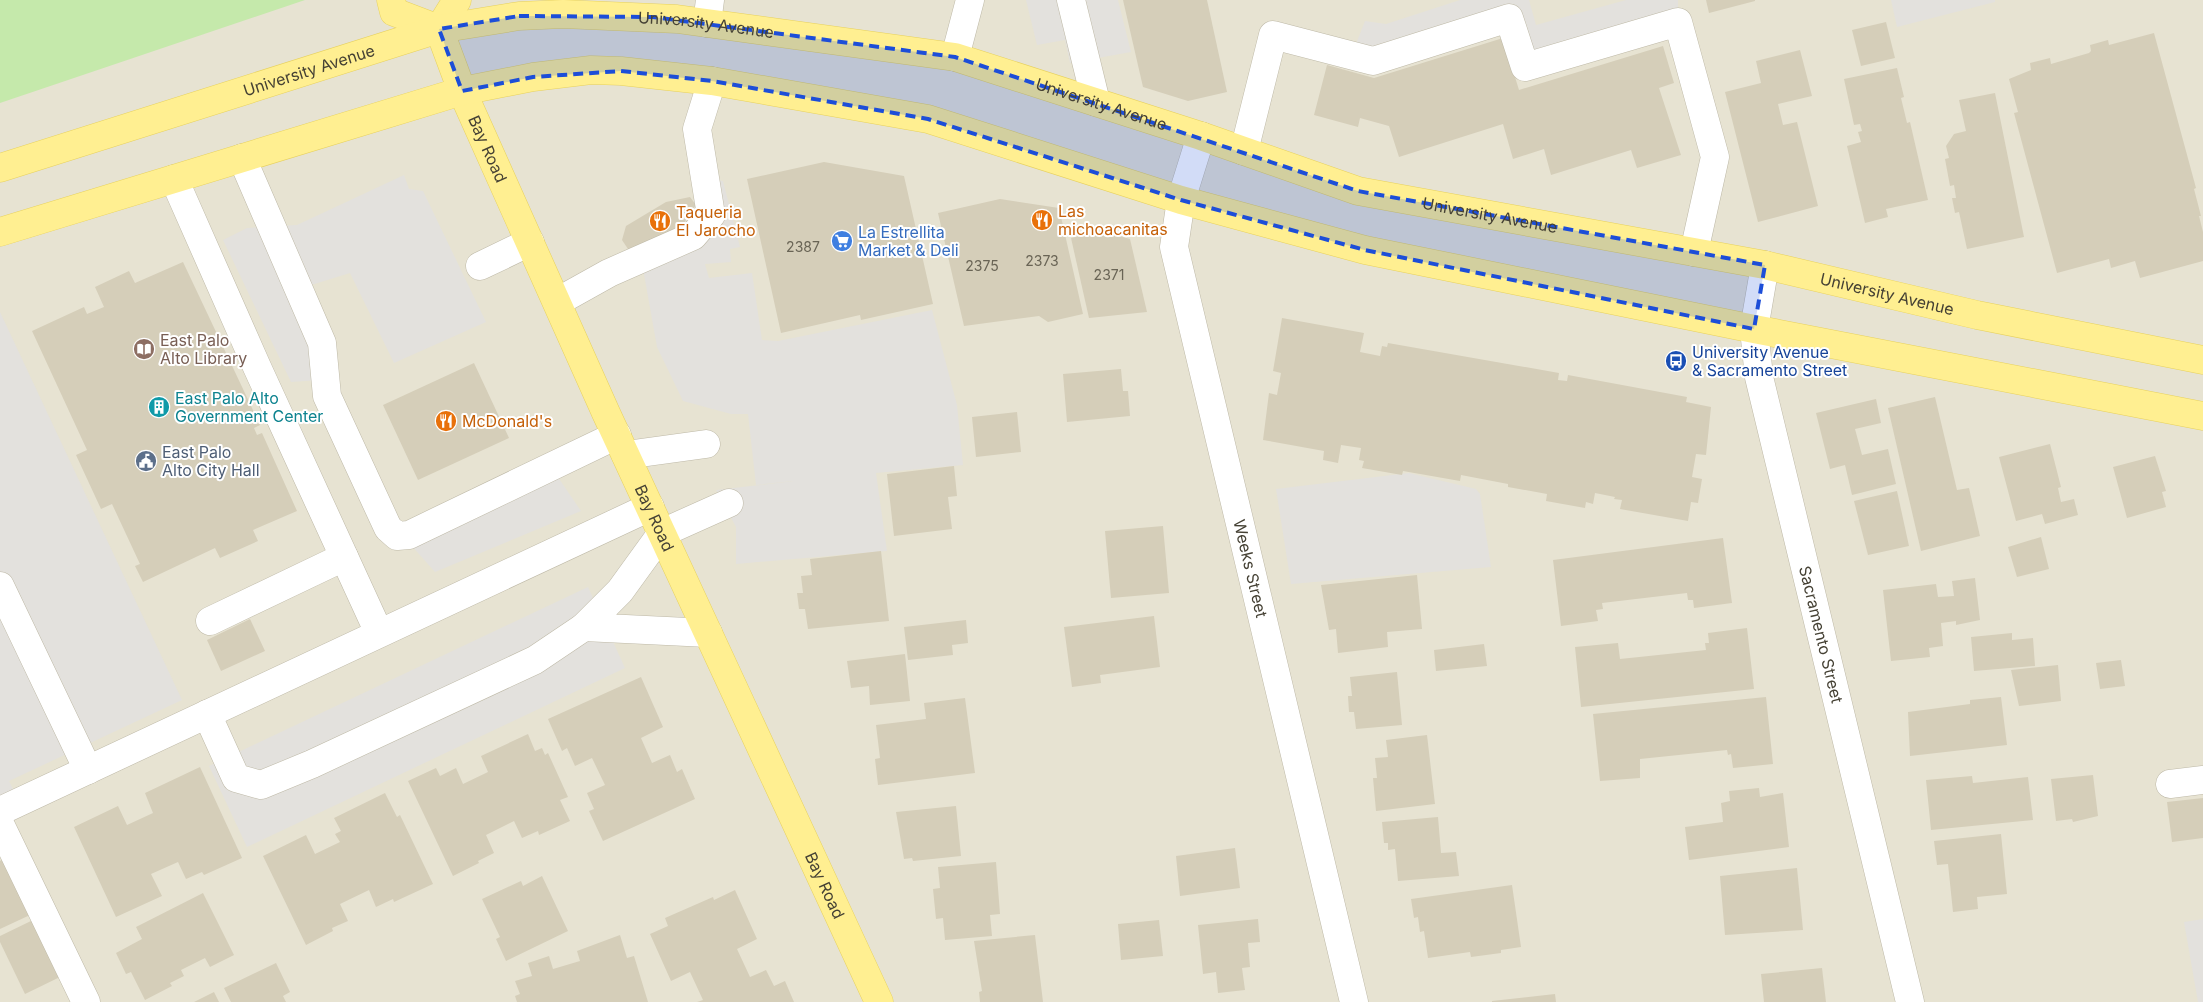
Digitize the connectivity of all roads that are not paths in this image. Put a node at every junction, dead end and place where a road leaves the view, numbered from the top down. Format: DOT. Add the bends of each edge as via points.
graph roads {
  1 [pos="391,0"];
  2 [pos="457,0"];
  3 [pos="970,0"];
  4 [pos="1071,0"];
  5 [pos="650,9"];
  6 [pos="708,11"];
  7 [pos="439,29"];
  8 [pos="955,57"];
  9 [pos="712,81"];
  10 [pos="462,91"];
  11 [pos="1096,102"];
  12 [pos="1200,136"];
  13 [pos="1244,151"];
  14 [pos="242,158"];
  15 [pos="0,168"];
  16 [pos="174,179"];
  17 [pos="1181,200"];
  18 [pos="0,232"];
  19 [pos="530,242"];
  20 [pos="1694,252"];
  21 [pos="1765,265"];
  22 [pos="480,266"];
  23 [pos="556,302"];
  24 [pos="1754,329"];
  25 [pos="2203,360"];
  26 [pos="2203,416"];
  27 [pos="706,444"];
  28 [pos="621,445"];
  29 [pos="729,502"];
  30 [pos="650,507"];
  31 [pos="662,533"];
  32 [pos="344,557"];
  33 [pos="0,586"];
  34 [pos="210,621"];
  35 [pos="584,627"];
  36 [pos="379,633"];
  37 [pos="708,633"];
  38 [pos="207,714"];
  39 [pos="88,770"];
  40 [pos="2203,780"];
  41 [pos="2170,784"];
  42 [pos="0,811"];
  43 [pos="0,824"];
  44 [pos="86,1002"];
  45 [pos="879,1002"];
  46 [pos="1354,1002"];
  47 [pos="1910,1002"];
  1 -- 7 [label="main road" via="394,12"];
  2 -- 7 [label="main road"];
  3 -- 8 [label="street"];
  4 -- 11 [label="street"];
  5 -- 6 [label="main road, University Avenue"];
  5 -- 7 [label="main road, University Avenue" via="519,16"];
  6 -- 8 [label="main road, University Avenue"];
  7 -- 10 [label="main road, Bay Road"];
  7 -- 15 [label="main road, University Avenue"];
  8 -- 11 [label="main road, University Avenue"];
  9 -- 10 [label="main road" via="651,72 590,70"];
  9 -- 17 [label="main road" via="928,119"];
  9 -- 23 [label="street" via="697,129 711,215 692,236 609,273"];
  10 -- 14 [label="main road"];
  10 -- 19 [label="main road, Bay Road"];
  11 -- 12 [label="main road, University Avenue"];
  12 -- 13 [label="main road, University Avenue"];
  12 -- 17 [label="street, Weeks Street"];
  13 -- 20 [label="main road, University Avenue" via="1358,191"];
  13 -- 20 [label="street" via="1273,35 1372,61 1509,18 1525,66 1678,22 1715,157"];
  14 -- 16 [label="main road"];
  14 -- 28 [label="street" via="322,343 327,396 388,528 397,536 410,535"];
  16 -- 18 [label="main road"];
  16 -- 32 [label="street"];
  17 -- 24 [label="main road" via="1365,250"];
  17 -- 46 [label="street, Weeks Street" via="1174,247"];
  19 -- 22 [label="street"];
  19 -- 23 [label="main road, Bay Road"];
  20 -- 21 [label="main road, University Avenue"];
  21 -- 24 [label="street, Sacramento Street"];
  21 -- 25 [label="main road, University Avenue" via="1977,315"];
  23 -- 28 [label="main road, Bay Road"];
  24 -- 26 [label="main road"];
  24 -- 47 [label="street, Sacramento Street" via="1759,377"];
  27 -- 28 [label="street"];
  28 -- 30 [label="main road, Bay Road"];
  29 -- 31 [label="street"];
  30 -- 31 [label="main road, Bay Road"];
  30 -- 36 [label="street"];
  31 -- 35 [label="street" via="620,592"];
  31 -- 37 [label="main road, Bay Road"];
  32 -- 34 [label="street"];
  32 -- 36 [label="street"];
  33 -- 39 [label="street"];
  35 -- 37 [label="street"];
  35 -- 38 [label="street" via="535,660 261,785 236,778"];
  36 -- 38 [label="street"];
  37 -- 45 [label="main road, Bay Road"];
  38 -- 39 [label="street"];
  39 -- 42 [label="street"];
  40 -- 41 [label="street"];
  43 -- 44 [label="street"];
}
